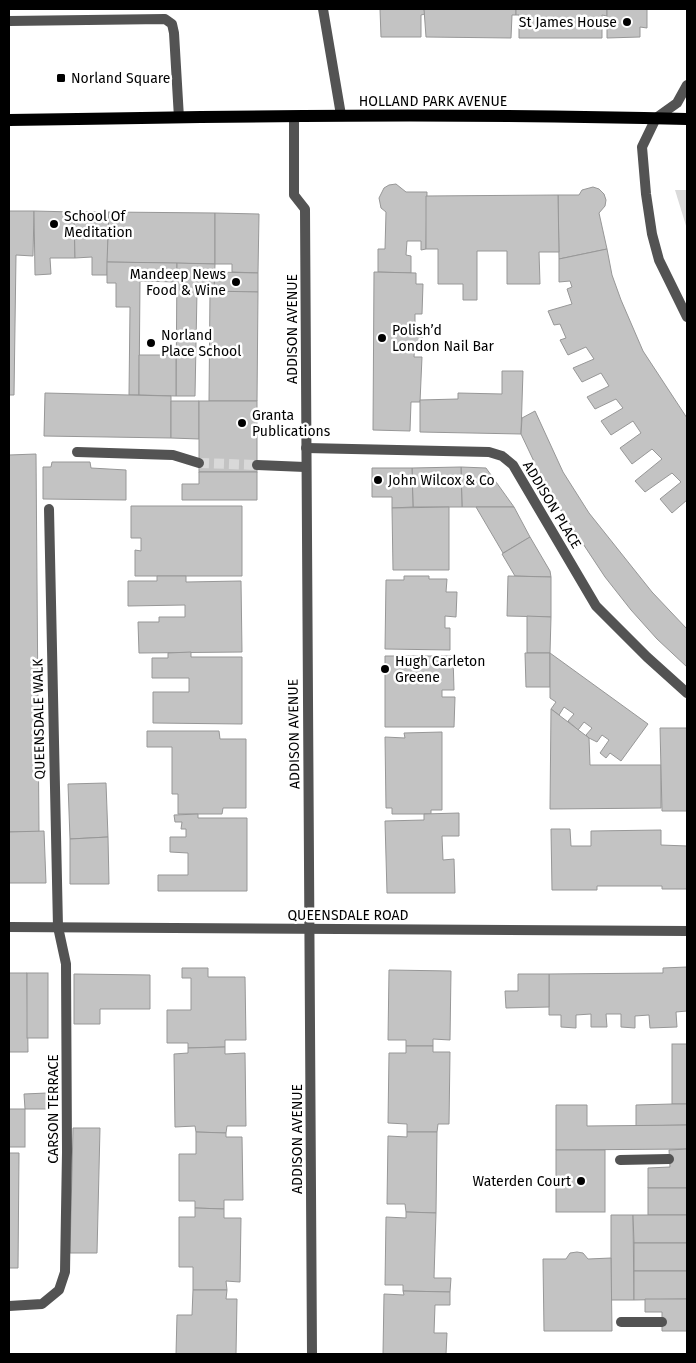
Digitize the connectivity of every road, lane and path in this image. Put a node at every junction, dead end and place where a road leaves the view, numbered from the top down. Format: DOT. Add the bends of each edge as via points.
graph roads {
  1 [pos="323,9"];
  2 [pos="9,21"];
  3 [pos="687,85"];
  4 [pos="341,115"];
  5 [pos="294,117"];
  6 [pos="179,118"];
  7 [pos="656,118"];
  8 [pos="687,119"];
  9 [pos="9,120"];
  10 [pos="687,316"];
  11 [pos="306,448"];
  12 [pos="77,452"];
  13 [pos="199,464"];
  14 [pos="257,465"];
  15 [pos="305,467"];
  16 [pos="49,509"];
  17 [pos="687,693"];
  18 [pos="9,927"];
  19 [pos="58,928"];
  20 [pos="309,928"];
  21 [pos="687,931"];
  22 [pos="669,1159"];
  23 [pos="620,1160"];
  24 [pos="9,1306"];
  25 [pos="621,1322"];
  26 [pos="662,1322"];
  27 [pos="312,1354"];
  1 -- 4 [label="street"];
  2 -- 6 [label="street" via="165,19 172,24 174,33"];
  3 -- 7 [label="street" via="677,103"];
  4 -- 5 [label="main road, HOLLAND PARK AVENUE"];
  4 -- 7 [label="main road, HOLLAND PARK AVENUE"];
  5 -- 6 [label="main road, HOLLAND PARK AVENUE"];
  5 -- 11 [label="street, ADDISON AVENUE" via="294,195 305,209"];
  6 -- 9 [label="main road, HOLLAND PARK AVENUE"];
  7 -- 8 [label="main road, HOLLAND PARK AVENUE"];
  7 -- 10 [label="street" via="642,147 652,234 659,260"];
  11 -- 15 [label="street, ADDISON AVENUE"];
  11 -- 17 [label="street, ADDISON PLACE" via="489,452 502,456 513,465 596,606"];
  12 -- 13 [label="street" via="173,455"];
  14 -- 15 [label="street"];
  15 -- 20 [label="street, ADDISON AVENUE"];
  16 -- 19 [label="street, QUEENSDALE WALK"];
  18 -- 19 [label="street, QUEENSDALE ROAD"];
  19 -- 20 [label="street, QUEENSDALE ROAD"];
  19 -- 24 [label="street, CARSON TERRACE" via="66,964 65,1272 59,1290 42,1304"];
  20 -- 21 [label="street, QUEENSDALE ROAD"];
  20 -- 27 [label="street, ADDISON AVENUE"];
  22 -- 23 [label="street"];
  25 -- 26 [label="street"];
}
